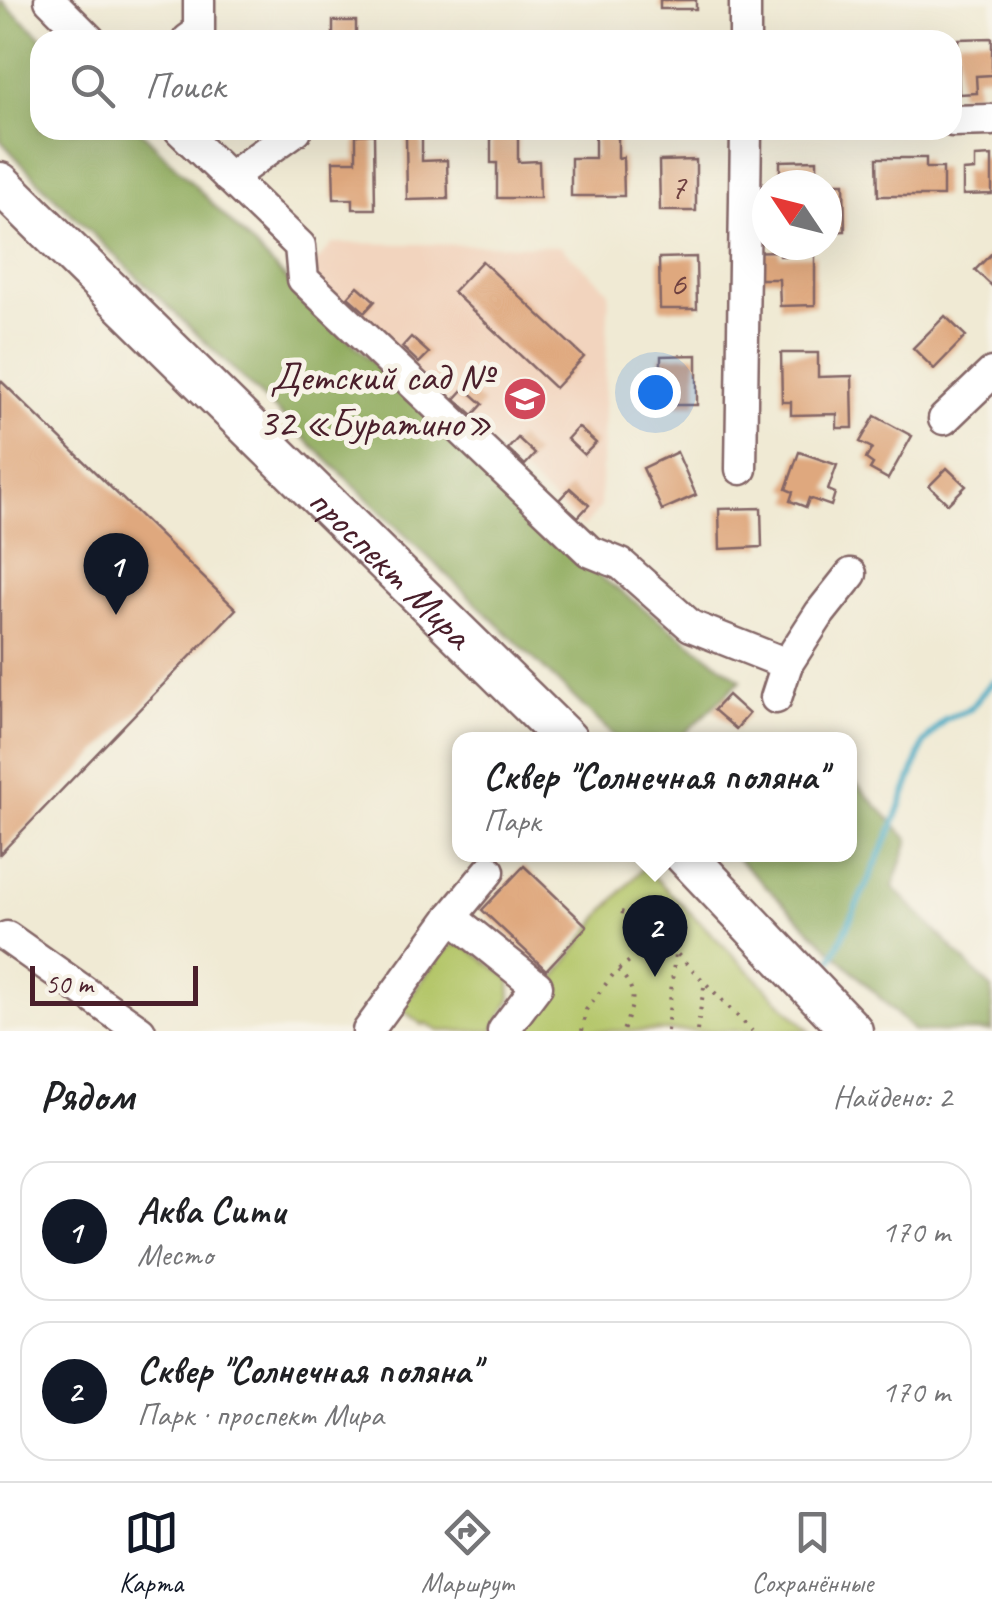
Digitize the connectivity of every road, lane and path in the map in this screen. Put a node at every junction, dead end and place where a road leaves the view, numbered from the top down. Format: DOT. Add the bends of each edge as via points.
graph roads {
  1 [pos="50,0"];
  2 [pos="199,0"];
  3 [pos="745,0"];
  4 [pos="80,30"];
  5 [pos="199,30"];
  6 [pos="745,30"];
  7 [pos="962,120"];
  8 [pos="992,120"];
  9 [pos="190,140"];
  10 [pos="282,140"];
  11 [pos="746,140"];
  12 [pos="229,178"];
  13 [pos="0,183"];
  14 [pos="992,373"];
  15 [pos="944,420"];
  16 [pos="741,468"];
  17 [pos="852,574"];
  18 [pos="787,664"];
  19 [pos="776,698"];
  20 [pos="558,732"];
  21 [pos="691,862"];
  22 [pos="489,871"];
  23 [pos="620,912"];
  24 [pos="451,918"];
  25 [pos="652,927"];
  26 [pos="7,937"];
  27 [pos="675,953"];
  28 [pos="618,970"];
  29 [pos="705,982"];
  30 [pos="846,1027"];
  31 [pos="140,1031"];
  32 [pos="368,1031"];
  33 [pos="502,1031"];
  34 [pos="582,1031"];
  35 [pos="623,1031"];
  36 [pos="667,1031"];
  37 [pos="697,1031"];
  38 [pos="752,1031"];
  1 -- 4 [label="street"];
  2 -- 5 [label="street"];
  3 -- 6 [label="street"];
  7 -- 8 [label="street"];
  9 -- 12 [label="street"];
  10 -- 12 [label="street"];
  11 -- 16 [label="street"];
  12 -- 18 [label="street" via="300,246 303,279 588,551 622,564 690,626"];
  13 -- 20 [label="main road, проспект Мира"];
  14 -- 15 [label="street"];
  17 -- 18 [label="street"];
  18 -- 19 [label="street"];
  21 -- 30 [label="main road"];
  22 -- 24 [label="street"];
  23 -- 25 [label="path"];
  24 -- 32 [label="street"];
  24 -- 33 [label="street" via="537,986"];
  25 -- 27 [label="path"];
  25 -- 28 [label="path" via="644,950"];
  26 -- 31 [label="street"];
  27 -- 29 [label="path"];
  27 -- 36 [label="path"];
  28 -- 34 [label="path" via="586,1010"];
  28 -- 35 [label="path" via="634,994"];
  29 -- 37 [label="path"];
  29 -- 38 [label="path"];
}
